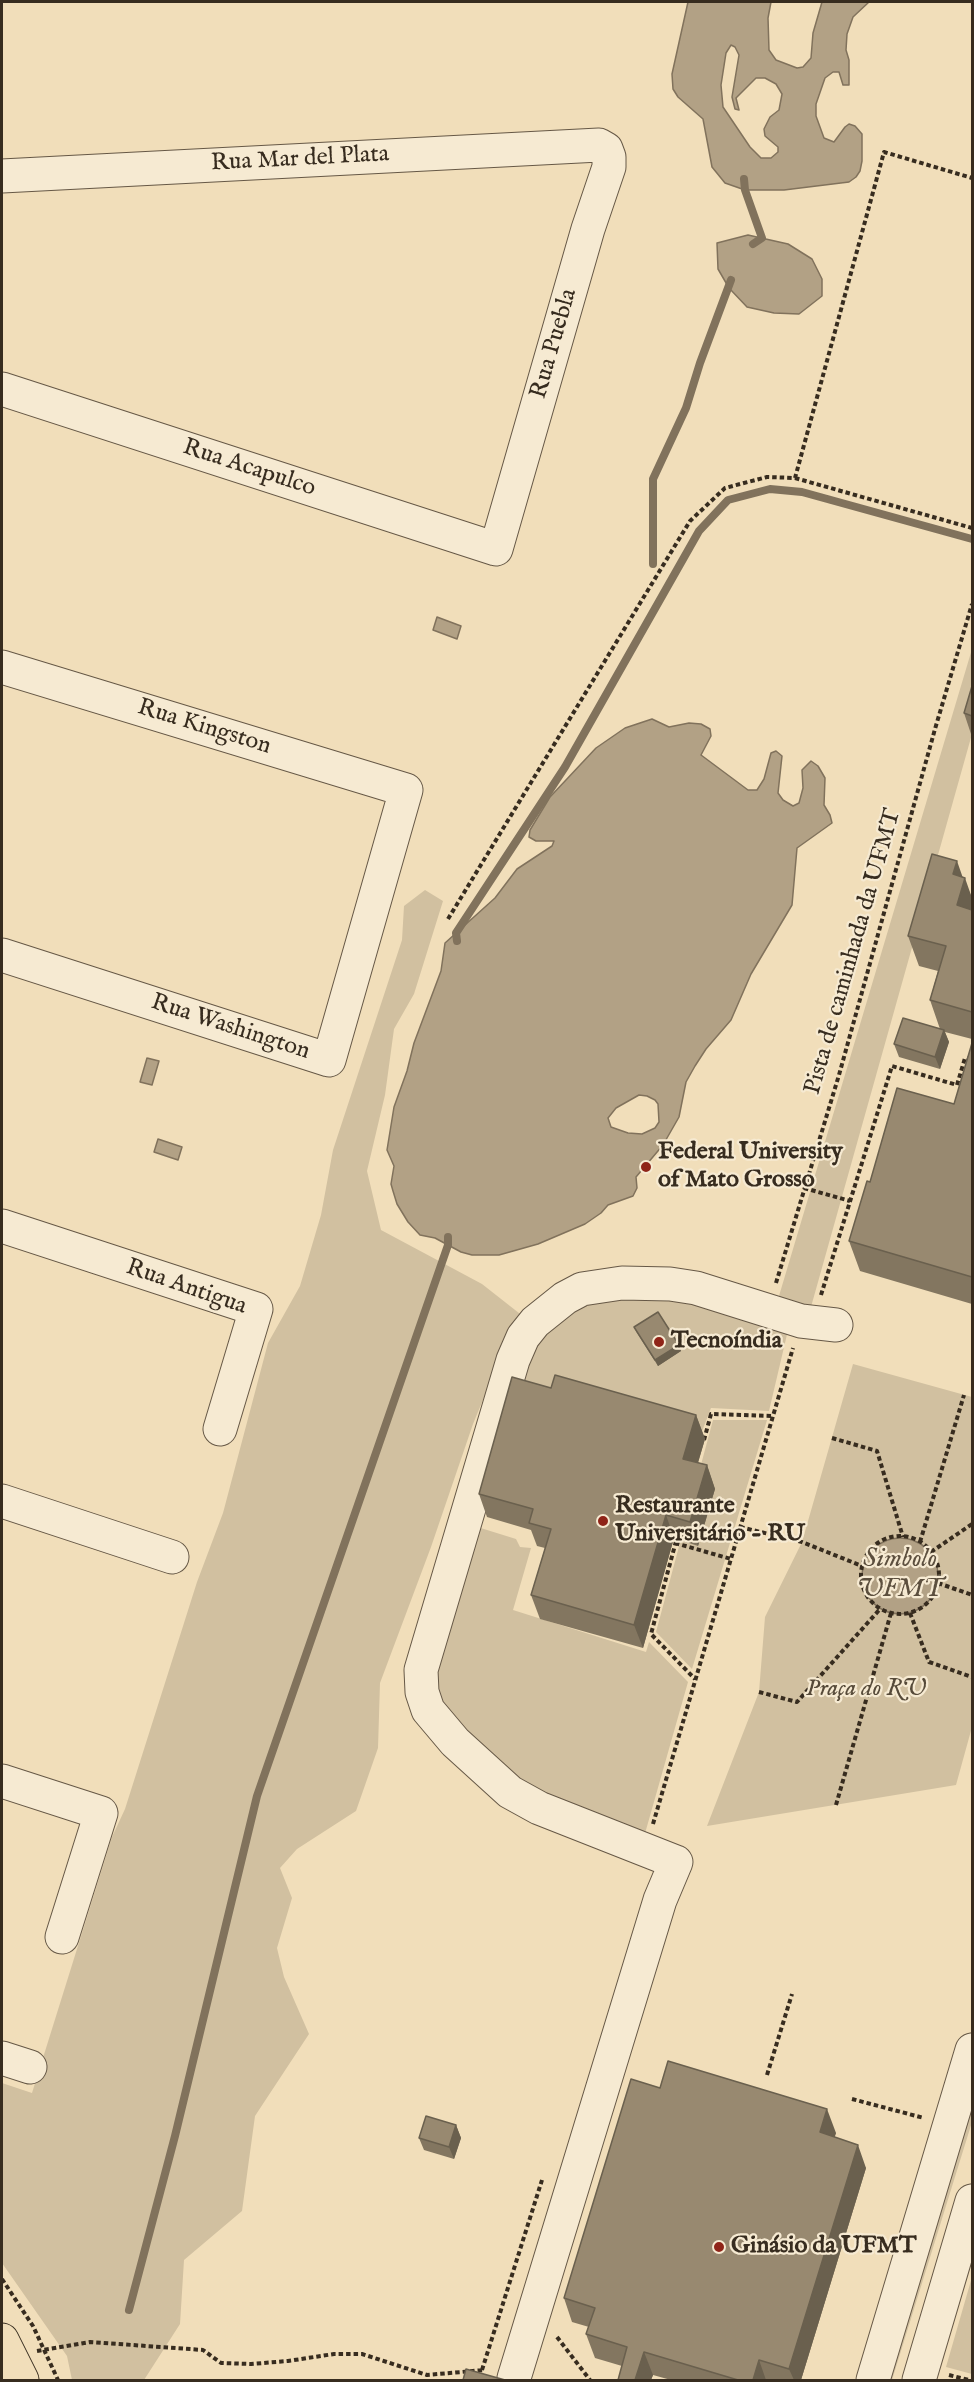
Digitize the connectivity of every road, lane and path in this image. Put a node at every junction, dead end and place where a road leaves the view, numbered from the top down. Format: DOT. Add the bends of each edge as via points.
graph roads {
  1 [pos="599,145"];
  2 [pos="2,176"];
  3 [pos="972,178"];
  4 [pos="2,389"];
  5 [pos="795,478"];
  6 [pos="972,528"];
  7 [pos="496,549"];
  8 [pos="972,604"];
  9 [pos="2,667"];
  10 [pos="406,790"];
  11 [pos="448,919"];
  12 [pos="2,955"];
  13 [pos="972,1060"];
  14 [pos="804,1188"];
  15 [pos="850,1201"];
  16 [pos="2,1226"];
  17 [pos="768,1310"];
  18 [pos="824,1324"];
  19 [pos="964,1395"];
  20 [pos="773,1416"];
  21 [pos="220,1429"];
  22 [pos="832,1438"];
  23 [pos="703,1444"];
  24 [pos="2,1501"];
  25 [pos="972,1524"];
  26 [pos="680,1526"];
  27 [pos="740,1527"];
  28 [pos="903,1537"];
  29 [pos="920,1542"];
  30 [pos="675,1543"];
  31 [pos="931,1552"];
  32 [pos="172,1557"];
  33 [pos="731,1559"];
  34 [pos="862,1566"];
  35 [pos="938,1583"];
  36 [pos="972,1595"];
  37 [pos="880,1609"];
  38 [pos="891,1613"];
  39 [pos="910,1613"];
  40 [pos="972,1677"];
  41 [pos="695,1680"];
  42 [pos="759,1692"];
  43 [pos="2,1781"];
  44 [pos="836,1805"];
  45 [pos="62,1937"];
  46 [pos="792,1994"];
  47 [pos="972,2050"];
  48 [pos="767,2075"];
  49 [pos="852,2099"];
  50 [pos="925,2118"];
  51 [pos="972,2201"];
  52 [pos="2,2279"];
  53 [pos="557,2337"];
  54 [pos="2,2340"];
  55 [pos="43,2349"];
  56 [pos="514,2378"];
  57 [pos="21,2380"];
  58 [pos="57,2380"];
  59 [pos="590,2380"];
  60 [pos="873,2380"];
  61 [pos="919,2380"];
  1 -- 2 [label="street, Rua Mar del Plata"];
  1 -- 7 [label="street, Rua Puebla" via="606,149 609,167"];
  3 -- 5 [label="path" via="884,152"];
  4 -- 7 [label="street, Rua Acapulco"];
  5 -- 6 [label="path"];
  5 -- 11 [label="path" via="767,477 725,488 690,521"];
  8 -- 14 [label="path, Pista de caminhada da UFMT"];
  9 -- 10 [label="street, Rua Kingston"];
  10 -- 12 [label="street, Rua Washington" via="329,1060"];
  13 -- 15 [label="path" via="965,1058 957,1085 892,1066"];
  14 -- 15 [label="path"];
  14 -- 17 [label="path, Pista de caminhada da UFMT"];
  15 -- 18 [label="path"];
  16 -- 21 [label="street, Rua Antigua" via="256,1309"];
  17 -- 18 [label="street"];
  17 -- 56 [label="street" via="696,1288 622,1283 582,1289 535,1322 513,1360 421,1670 428,1710 455,1742 510,1792 539,1808 676,1862 660,1900"];
  19 -- 29 [label="path"];
  20 -- 23 [label="path" via="711,1414"];
  22 -- 28 [label="path" via="877,1451"];
  24 -- 32 [label="street"];
  25 -- 31 [label="path"];
  26 -- 30 [label="path"];
  27 -- 34 [label="path" via="802,1542"];
  28 -- 29 [label="path"];
  28 -- 34 [label="path" via="877,1544"];
  29 -- 31 [label="path"];
  30 -- 33 [label="path"];
  30 -- 41 [label="path" via="651,1634"];
  31 -- 35 [label="path" via="939,1570"];
  34 -- 37 [label="path" via="865,1592"];
  35 -- 36 [label="path"];
  35 -- 39 [label="path" via="927,1603"];
  37 -- 38 [label="path"];
  37 -- 42 [label="path" via="797,1702"];
  38 -- 39 [label="path"];
  38 -- 44 [label="path"];
  39 -- 40 [label="path" via="929,1662"];
  43 -- 45 [label="street" via="101,1813"];
  46 -- 48 [label="path"];
  47 -- 60 [label="street"];
  49 -- 50 [label="path"];
  51 -- 61 [label="street"];
  52 -- 55 [label="path"];
  53 -- 59 [label="path"];
  54 -- 57 [label="main road"];
  55 -- 56 [label="path" via="90,2342 203,2350 221,2363 250,2364 362,2354 427,2375 482,2370"];
  55 -- 58 [label="path"];
}
